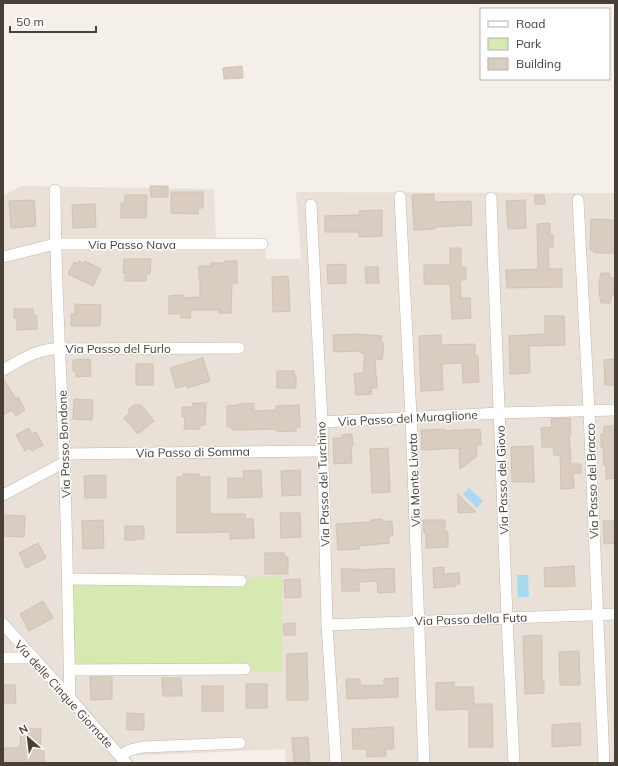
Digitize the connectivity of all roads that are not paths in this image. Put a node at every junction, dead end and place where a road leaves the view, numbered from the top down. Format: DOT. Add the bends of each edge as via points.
graph roads {
  1 [pos="55,190"];
  2 [pos="400,197"];
  3 [pos="491,198"];
  4 [pos="578,200"];
  5 [pos="311,204"];
  6 [pos="55,244"];
  7 [pos="262,244"];
  8 [pos="3,258"];
  9 [pos="60,348"];
  10 [pos="239,348"];
  11 [pos="3,370"];
  12 [pos="615,410"];
  13 [pos="589,411"];
  14 [pos="500,413"];
  15 [pos="411,418"];
  16 [pos="322,422"];
  17 [pos="322,450"];
  18 [pos="65,458"];
  19 [pos="3,495"];
  20 [pos="67,579"];
  21 [pos="241,581"];
  22 [pos="597,614"];
  23 [pos="615,614"];
  24 [pos="507,618"];
  25 [pos="419,622"];
  26 [pos="3,624"];
  27 [pos="327,625"];
  28 [pos="3,658"];
  29 [pos="33,658"];
  30 [pos="245,669"];
  31 [pos="69,670"];
  32 [pos="70,698"];
  33 [pos="240,744"];
  34 [pos="123,760"];
  35 [pos="336,763"];
  36 [pos="424,763"];
  37 [pos="514,763"];
  38 [pos="604,763"];
  1 -- 6 [label="street, Via Passo Bondone"];
  2 -- 15 [label="street, Via Monte Livata"];
  3 -- 14 [label="street, Via Passo del Giovo"];
  4 -- 13 [label="street, Via Passo del Bracco"];
  5 -- 16 [label="street, Via Passo del Turchino"];
  6 -- 7 [label="street, Via Passo Nava"];
  6 -- 8 [label="street, Via Passo Nava"];
  6 -- 9 [label="street, Via Passo Bondone"];
  9 -- 10 [label="street, Via Passo del Furlo"];
  9 -- 11 [label="street, Via Passo del Furlo" via="38,352"];
  9 -- 18 [label="street, Via Passo Bondone"];
  12 -- 13 [label="street, Via Passo del Muraglione"];
  13 -- 14 [label="street, Via Passo del Muraglione"];
  13 -- 22 [label="street, Via Passo del Bracco"];
  14 -- 15 [label="street, Via Passo del Muraglione"];
  14 -- 24 [label="street, Via Passo del Giovo"];
  15 -- 16 [label="street, Via Passo del Muraglione"];
  15 -- 25 [label="street, Via Monte Livata"];
  16 -- 17 [label="street, Via Passo del Turchino"];
  17 -- 18 [label="street, Via Passo di Somma"];
  17 -- 27 [label="street, Via Passo del Turchino"];
  18 -- 19 [label="street, Via Passo di Somma"];
  18 -- 20 [label="street, Via Passo Bondone"];
  20 -- 21 [label="street"];
  20 -- 31 [label="street, Via Passo Bondone"];
  22 -- 23 [label="street, Via Passo della Futa"];
  22 -- 24 [label="street, Via Passo della Futa"];
  22 -- 38 [label="street, Via Passo del Bracco"];
  24 -- 25 [label="street, Via Passo della Futa"];
  24 -- 37 [label="street, Via Passo del Giovo"];
  25 -- 27 [label="street, Via Passo della Futa"];
  25 -- 36 [label="street, Via Monte Livata"];
  26 -- 29 [label="street, Via delle Cinque Giornate"];
  27 -- 35 [label="street, Via Passo del Turchino"];
  28 -- 29 [label="street"];
  29 -- 32 [label="street, Via delle Cinque Giornate"];
  30 -- 31 [label="street"];
  31 -- 32 [label="street, Via Passo Bondone"];
  32 -- 34 [label="street, Via delle Cinque Giornate"];
  33 -- 34 [label="street" via="143,747 125,753"];
}
